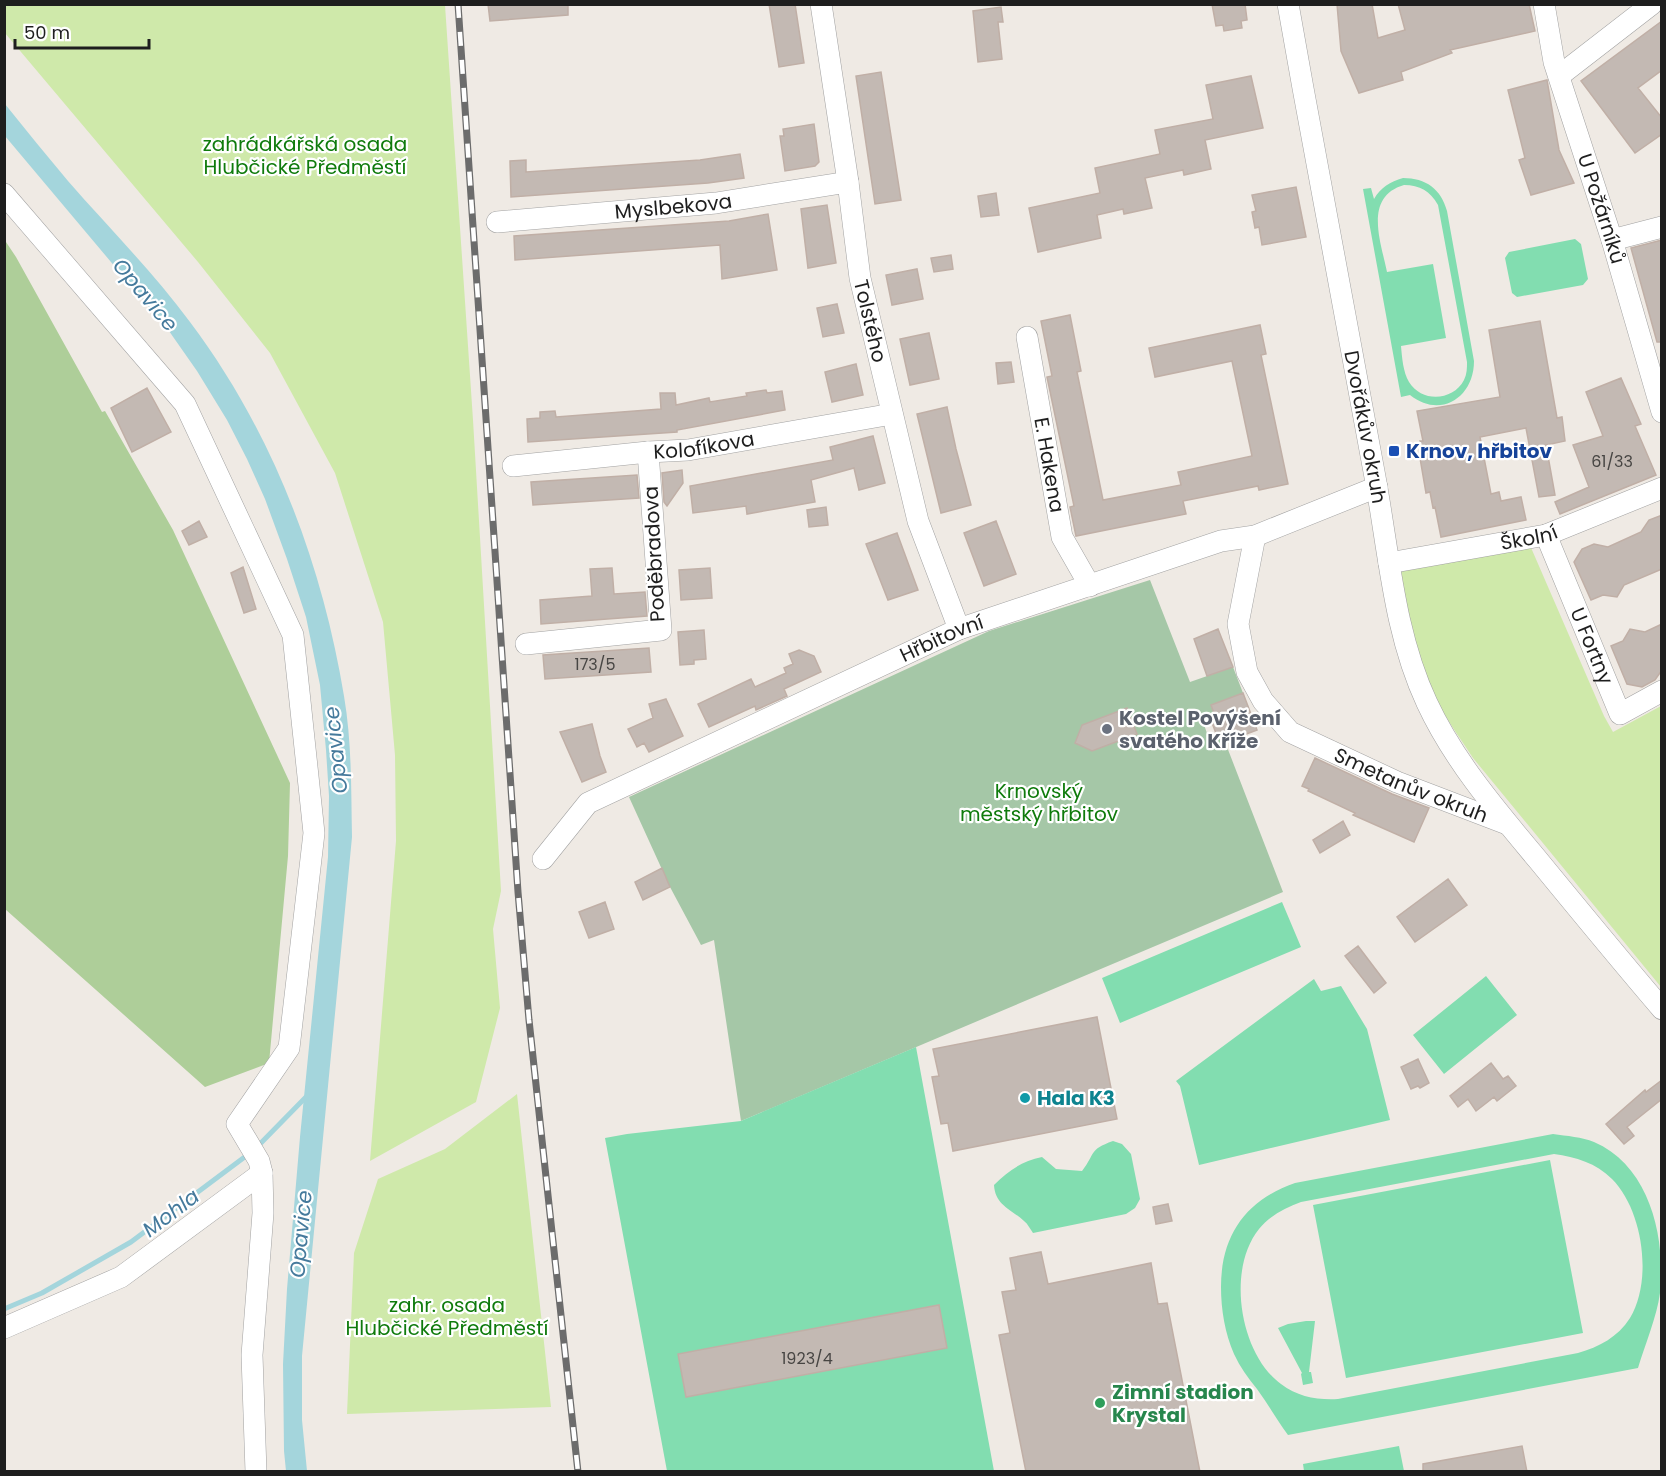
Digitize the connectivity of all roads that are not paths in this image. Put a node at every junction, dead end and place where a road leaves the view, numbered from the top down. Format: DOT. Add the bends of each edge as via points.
graph roads {
  1 [pos="821,4"];
  2 [pos="1288,4"];
  3 [pos="1544,4"];
  4 [pos="1652,4"];
  5 [pos="1559,76"];
  6 [pos="848,182"];
  7 [pos="4,194"];
  8 [pos="497,222"];
  9 [pos="1662,227"];
  10 [pos="1612,240"];
  11 [pos="1027,338"];
  12 [pos="1662,412"];
  13 [pos="892,414"];
  14 [pos="648,452"];
  15 [pos="513,466"];
  16 [pos="1377,487"];
  17 [pos="1662,488"];
  18 [pos="1546,535"];
  19 [pos="1255,536"];
  20 [pos="1389,563"];
  21 [pos="1090,586"];
  22 [pos="959,629"];
  23 [pos="526,644"];
  24 [pos="1662,692"];
  25 [pos="1508,824"];
  26 [pos="543,859"];
  27 [pos="1662,1009"];
  28 [pos="261,1167"];
  29 [pos="4,1328"];
  30 [pos="256,1472"];
  1 -- 6 [label="street, Tolstého"];
  2 -- 16 [label="street, Dvořákův okruh"];
  3 -- 5 [label="street, U Požárníků"];
  4 -- 5 [label="street"];
  5 -- 10 [label="street, U Požárníků"];
  6 -- 8 [label="street, Myslbekova" via="716,203"];
  6 -- 13 [label="street, Tolstého" via="860,278"];
  7 -- 28 [label="street" via="185,404 293,634 314,833 289,1048 237,1124"];
  9 -- 10 [label="street"];
  10 -- 12 [label="street, U Požárníků"];
  11 -- 21 [label="street, E. Hakena" via="1062,537"];
  13 -- 14 [label="street, Kolofíkova" via="688,450"];
  13 -- 22 [label="street, Tolstého" via="918,521"];
  14 -- 15 [label="street, Kolofíkova"];
  14 -- 23 [label="street, Poděbradova" via="660,630"];
  16 -- 19 [label="street, Hřbitovní"];
  16 -- 20 [label="street, Dvořákův okruh"];
  17 -- 18 [label="street, Školní"];
  18 -- 20 [label="street, Školní"];
  18 -- 24 [label="street, U Fortny" via="1620,714"];
  19 -- 21 [label="street, Hřbitovní" via="1221,541"];
  19 -- 25 [label="street, Smetanův okruh" via="1238,624 1247,672 1263,701 1290,732 1397,782"];
  20 -- 25 [label="street, Dvořákův okruh" via="1413,670 1427,703 1443,735"];
  21 -- 22 [label="street, Hřbitovní"];
  22 -- 26 [label="street, Hřbitovní" via="588,803"];
  25 -- 27 [label="street, Smetanův okruh"];
  28 -- 29 [label="street" via="121,1277"];
  28 -- 30 [label="street" via="263,1213 252,1355"];
}
